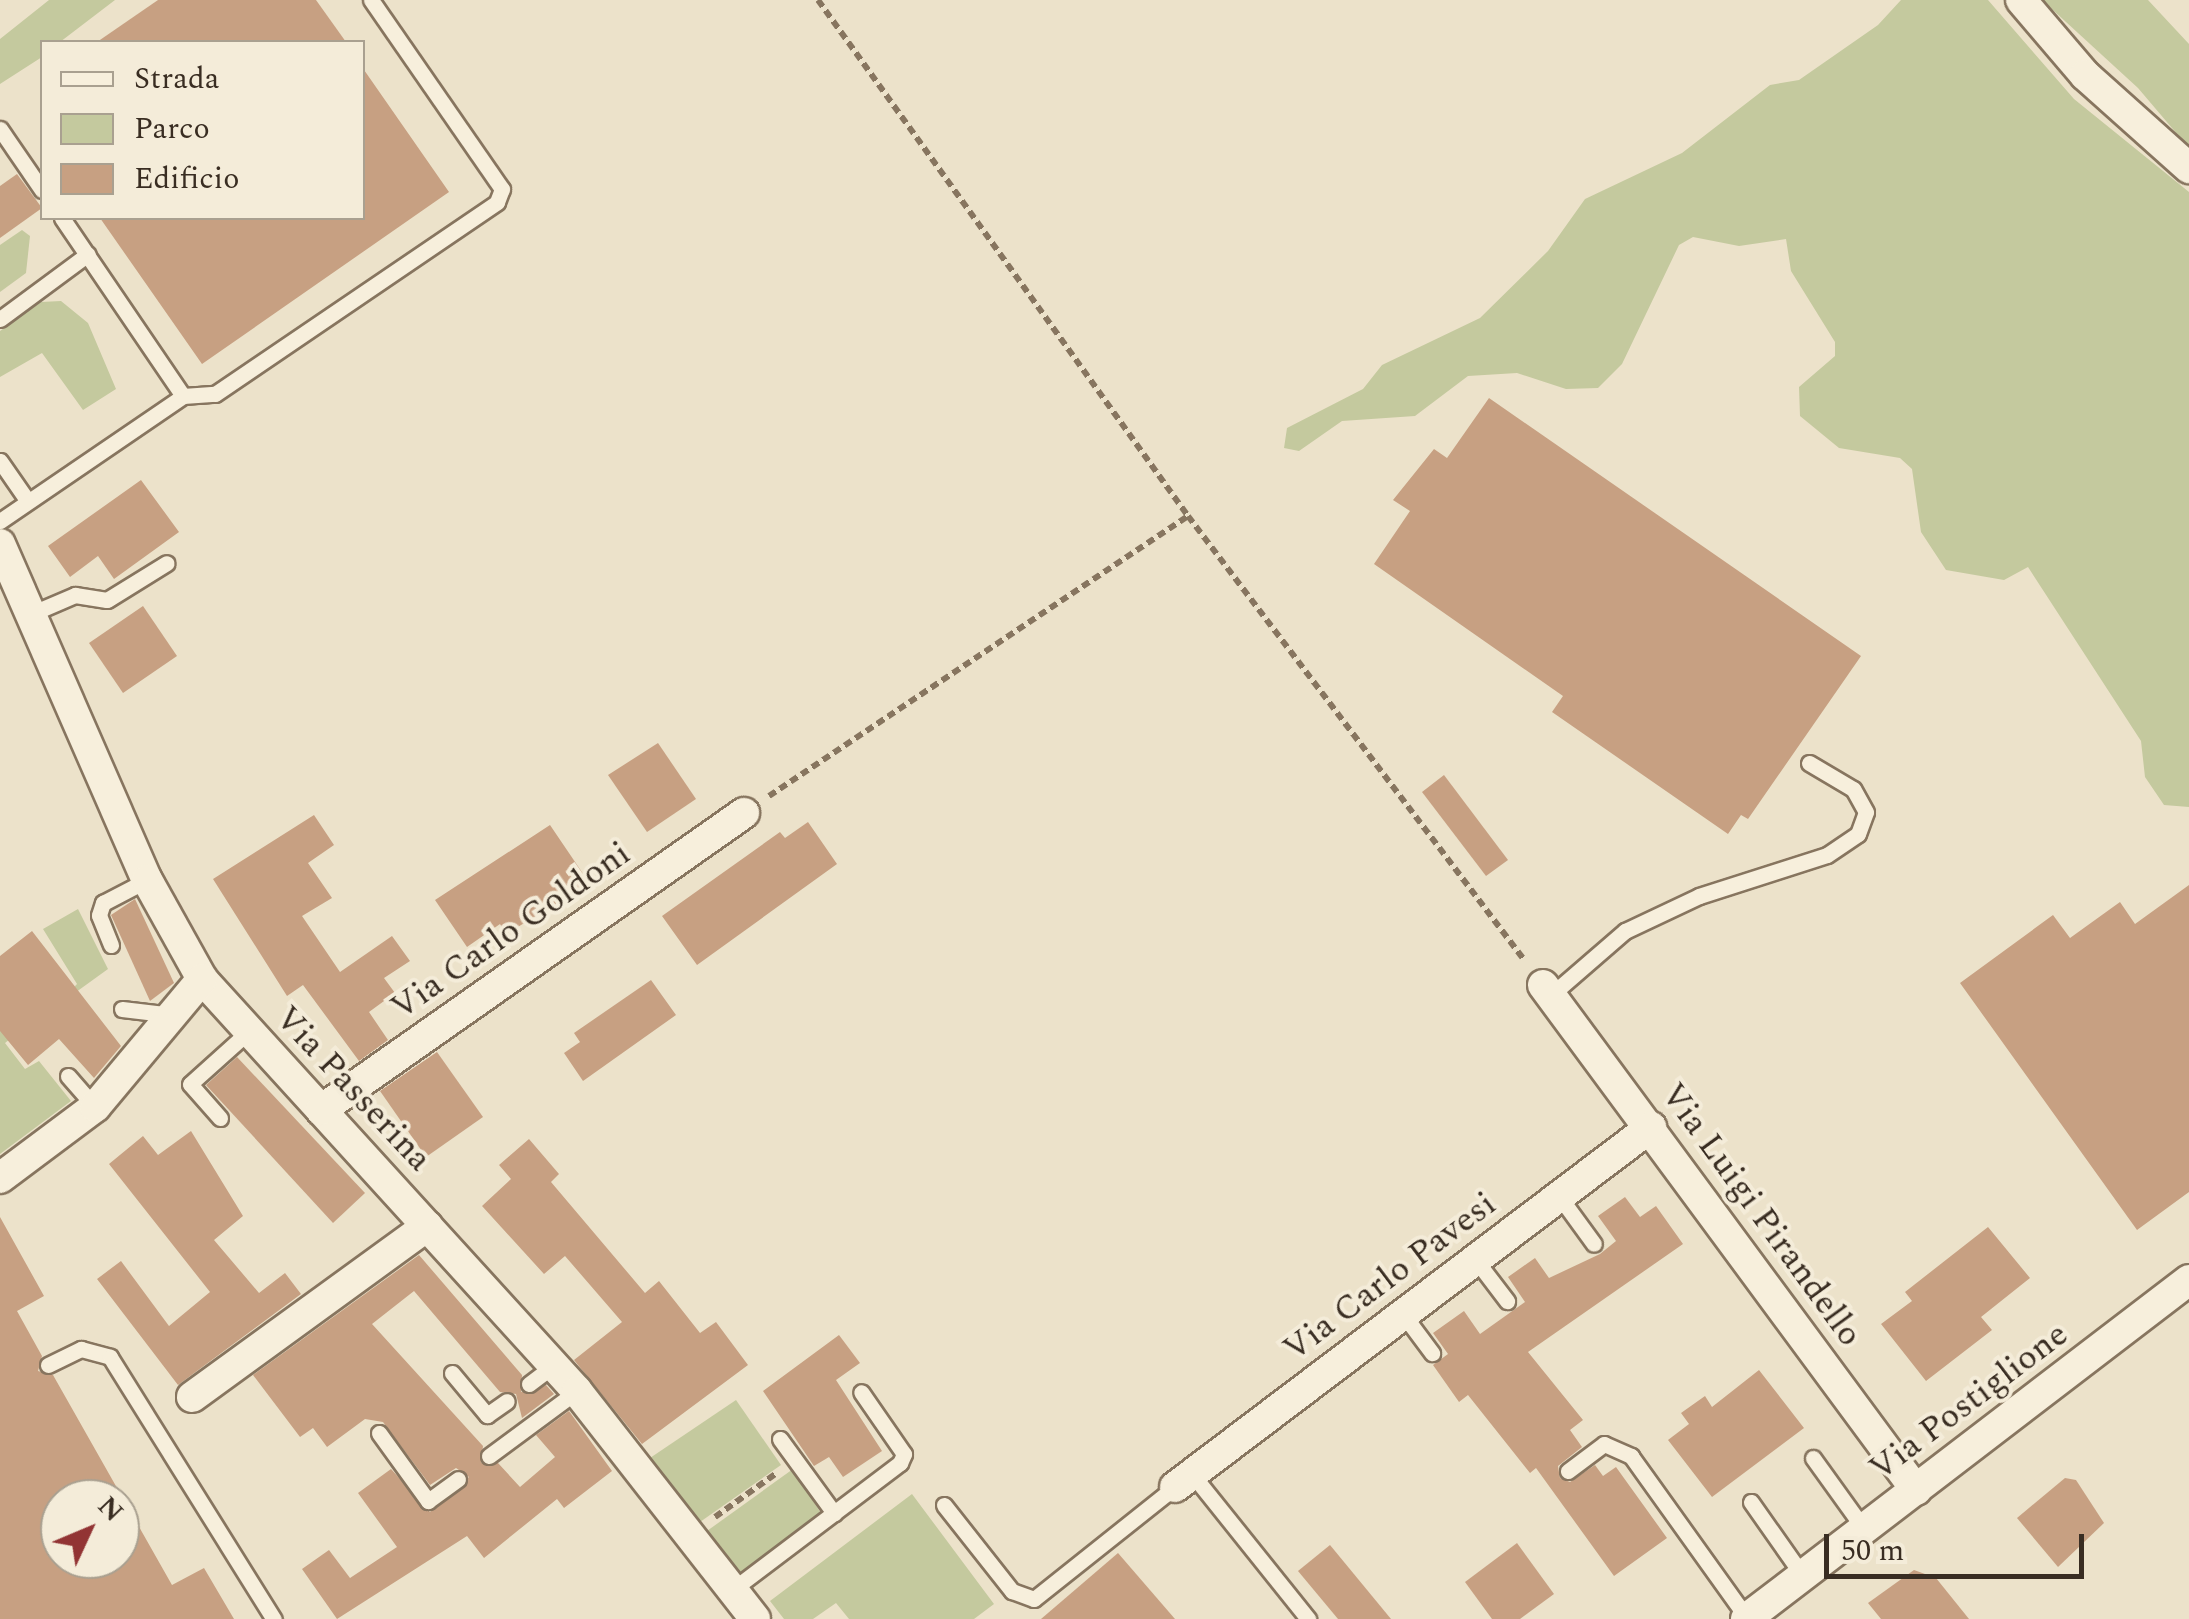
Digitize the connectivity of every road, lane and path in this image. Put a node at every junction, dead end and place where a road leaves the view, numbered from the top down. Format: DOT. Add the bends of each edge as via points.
graph roads {
  1 [pos="371,0"];
  2 [pos="818,0"];
  3 [pos="2021,0"];
  4 [pos="0,128"];
  5 [pos="2189,168"];
  6 [pos="40,187"];
  7 [pos="63,220"];
  8 [pos="88,254"];
  9 [pos="0,319"];
  10 [pos="183,396"];
  11 [pos="0,461"];
  12 [pos="27,500"];
  13 [pos="1188,516"];
  14 [pos="0,521"];
  15 [pos="0,544"];
  16 [pos="167,563"];
  17 [pos="33,612"];
  18 [pos="1809,764"];
  19 [pos="744,813"];
  20 [pos="148,880"];
  21 [pos="111,945"];
  22 [pos="202,979"];
  23 [pos="1547,990"];
  24 [pos="122,1009"];
  25 [pos="173,1015"];
  26 [pos="248,1032"];
  27 [pos="68,1076"];
  28 [pos="95,1107"];
  29 [pos="321,1110"];
  30 [pos="220,1118"];
  31 [pos="1651,1127"];
  32 [pos="0,1178"];
  33 [pos="1559,1196"];
  34 [pos="427,1226"];
  35 [pos="1594,1244"];
  36 [pos="1475,1260"];
  37 [pos="2189,1280"];
  38 [pos="1506,1301"];
  39 [pos="1403,1314"];
  40 [pos="1432,1353"];
  41 [pos="48,1365"];
  42 [pos="554,1365"];
  43 [pos="452,1373"];
  44 [pos="529,1384"];
  45 [pos="577,1391"];
  46 [pos="861,1392"];
  47 [pos="192,1397"];
  48 [pos="507,1400"];
  49 [pos="379,1432"];
  50 [pos="780,1440"];
  51 [pos="489,1456"];
  52 [pos="1813,1458"];
  53 [pos="796,1460"];
  54 [pos="1568,1471"];
  55 [pos="458,1479"];
  56 [pos="1183,1481"];
  57 [pos="1916,1490"];
  58 [pos="1750,1502"];
  59 [pos="944,1505"];
  60 [pos="834,1513"];
  61 [pos="1864,1530"];
  62 [pos="690,1535"];
  63 [pos="1802,1576"];
  64 [pos="732,1590"];
  65 [pos="274,1619"];
  66 [pos="755,1619"];
  67 [pos="1308,1619"];
  68 [pos="1746,1619"];
  1 -- 10 [label="lane" via="502,189 498,202 215,394"];
  2 -- 13 [label="path"];
  3 -- 5 [label="street" via="2085,75"];
  4 -- 6 [label="lane"];
  7 -- 8 [label="lane"];
  8 -- 9 [label="lane"];
  8 -- 10 [label="lane"];
  10 -- 12 [label="lane"];
  11 -- 12 [label="lane"];
  12 -- 14 [label="lane"];
  13 -- 19 [label="path"];
  13 -- 23 [label="path"];
  15 -- 17 [label="street, Via Passerina"];
  16 -- 17 [label="lane" via="107,600 75,595"];
  17 -- 20 [label="street, Via Passerina"];
  18 -- 23 [label="lane" via="1853,788 1866,812 1858,834 1827,855 1699,896 1625,931"];
  19 -- 29 [label="street, Via Carlo Goldoni"];
  20 -- 21 [label="lane" via="103,903 99,915"];
  20 -- 22 [label="street, Via Passerina"];
  22 -- 25 [label="street"];
  22 -- 26 [label="street, Via Passerina"];
  23 -- 31 [label="street, Via Luigi Pirandello"];
  24 -- 25 [label="lane"];
  25 -- 28 [label="street"];
  26 -- 29 [label="street, Via Passerina"];
  26 -- 30 [label="lane" via="190,1084"];
  27 -- 28 [label="lane"];
  28 -- 32 [label="street"];
  29 -- 34 [label="street, Via Passerina"];
  31 -- 33 [label="street, Via Carlo Pavesi"];
  31 -- 57 [label="street, Via Luigi Pirandello"];
  33 -- 35 [label="lane"];
  33 -- 36 [label="street, Via Carlo Pavesi"];
  34 -- 42 [label="street, Via Passerina"];
  34 -- 47 [label="street"];
  36 -- 38 [label="lane"];
  36 -- 39 [label="street, Via Carlo Pavesi"];
  37 -- 57 [label="street, Via Postiglione"];
  39 -- 40 [label="lane"];
  39 -- 56 [label="street, Via Carlo Pavesi"];
  41 -- 65 [label="lane" via="81,1349 110,1357"];
  42 -- 44 [label="lane"];
  42 -- 45 [label="street, Via Passerina"];
  43 -- 48 [label="lane" via="487,1415"];
  45 -- 51 [label="lane"];
  45 -- 62 [label="street, Via Passerina"];
  46 -- 60 [label="lane" via="904,1454"];
  49 -- 55 [label="lane" via="428,1502"];
  50 -- 53 [label="lane"];
  52 -- 61 [label="lane"];
  53 -- 60 [label="lane"];
  53 -- 62 [label="path"];
  54 -- 68 [label="lane" via="1604,1444 1632,1456"];
  56 -- 59 [label="lane" via="1034,1599 1012,1591"];
  56 -- 67 [label="lane"];
  57 -- 61 [label="street, Via Postiglione"];
  58 -- 63 [label="lane"];
  60 -- 64 [label="lane"];
  61 -- 63 [label="street, Via Postiglione"];
  62 -- 64 [label="street, Via Passerina"];
  63 -- 68 [label="street, Via Postiglione"];
  64 -- 66 [label="street, Via Passerina"];
}
